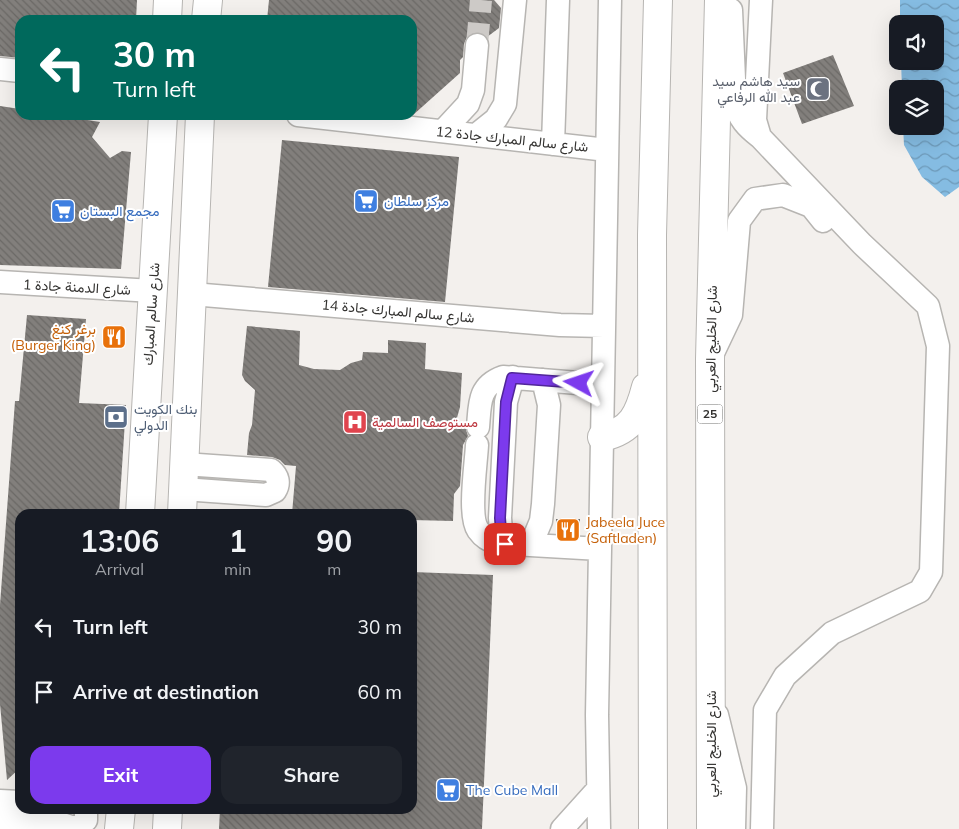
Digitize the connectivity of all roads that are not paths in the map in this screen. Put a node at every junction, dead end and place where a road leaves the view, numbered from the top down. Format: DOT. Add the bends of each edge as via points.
graph roads {
  1 [pos="168,0"];
  2 [pos="208,0"];
  3 [pos="515,0"];
  4 [pos="558,0"];
  5 [pos="610,0"];
  6 [pos="658,0"];
  7 [pos="719,0"];
  8 [pos="730,0"];
  9 [pos="761,0"];
  10 [pos="167,15"];
  11 [pos="206,15"];
  12 [pos="477,45"];
  13 [pos="0,68"];
  14 [pos="15,70"];
  15 [pos="163,120"];
  16 [pos="200,120"];
  17 [pos="343,120"];
  18 [pos="443,131"];
  19 [pos="476,135"];
  20 [pos="760,137"];
  21 [pos="553,144"];
  22 [pos="607,150"];
  23 [pos="862,244"];
  24 [pos="0,282"];
  25 [pos="153,291"];
  26 [pos="192,294"];
  27 [pos="604,326"];
  28 [pos="710,359"];
  29 [pos="653,364"];
  30 [pos="512,378"];
  31 [pos="543,380"];
  32 [pos="603,384"];
  33 [pos="602,437"];
  34 [pos="183,489"];
  35 [pos="140,509"];
  36 [pos="505,544"];
  37 [pos="531,545"];
  38 [pos="600,549"];
  39 [pos="711,690"];
  40 [pos="598,789"];
  41 [pos="0,801"];
  42 [pos="15,802"];
  43 [pos="86,814"];
  44 [pos="120,814"];
  45 [pos="168,814"];
  46 [pos="0,820"];
  47 [pos="76,829"];
  48 [pos="119,829"];
  49 [pos="167,829"];
  50 [pos="562,829"];
  51 [pos="599,829"];
  52 [pos="653,829"];
  53 [pos="712,829"];
  54 [pos="734,829"];
  55 [pos="762,829"];
  1 -- 10 [label="main road"];
  2 -- 11 [label="main road"];
  3 -- 19 [label="street" via="505,104 496,118"];
  4 -- 21 [label="street"];
  5 -- 22 [label="street"];
  6 -- 29 [label="main road" via="652,235"];
  7 -- 28 [label="main road, شارع الخليج العربي / 25"];
  8 -- 20 [label="street" via="737,112"];
  9 -- 20 [label="street" via="755,120"];
  12 -- 18 [label="street" via="473,90 468,104"];
  13 -- 14 [label="street"];
  15 -- 25 [label="main road, شارع سالم المبارك"];
  16 -- 26 [label="main road"];
  17 -- 18 [label="street, شارع سالم المبارك جادة 12"];
  18 -- 19 [label="street, شارع سالم المبارك جادة 12"];
  19 -- 21 [label="street, شارع سالم المبارك جادة 12"];
  20 -- 23 [label="street"];
  21 -- 22 [label="street, شارع سالم المبارك جادة 12"];
  22 -- 27 [label="street"];
  23 -- 28 [label="street" via="836,238 811,206 783,195 755,199 739,221 731,315"];
  23 -- 55 [label="street" via="928,306 938,346 931,572 920,591 832,633 785,676 765,710"];
  24 -- 25 [label="street, شارع الدمنة جادة 1"];
  25 -- 35 [label="main road, شارع سالم المبارك"];
  26 -- 27 [label="street, شارع سالم المبارك جادة 14"];
  26 -- 34 [label="main road"];
  27 -- 32 [label="street"];
  28 -- 39 [label="main road, شارع الخليج العربي / 25"];
  29 -- 33 [label="main road" via="641,407 633,422 614,435"];
  29 -- 52 [label="main road"];
  30 -- 31 [label="street"];
  30 -- 36 [label="street" via="506,402 500,518"];
  30 -- 36 [label="street" via="494,380 482,394 473,514 482,536"];
  31 -- 32 [label="street"];
  31 -- 37 [label="street" via="549,404 544,504"];
  32 -- 33 [label="street"];
  33 -- 38 [label="street"];
  36 -- 37 [label="street"];
  37 -- 38 [label="street"];
  38 -- 40 [label="street"];
  39 -- 53 [label="main road, شارع الخليج العربي / 25"];
  39 -- 54 [label="street" via="736,788"];
  40 -- 50 [label="street"];
  40 -- 51 [label="street"];
  41 -- 42 [label="street"];
  43 -- 47 [label="street" via="86,820"];
  44 -- 48 [label="main road"];
  45 -- 49 [label="main road"];
  46 -- 47 [label="street" via="62,824"];
}
